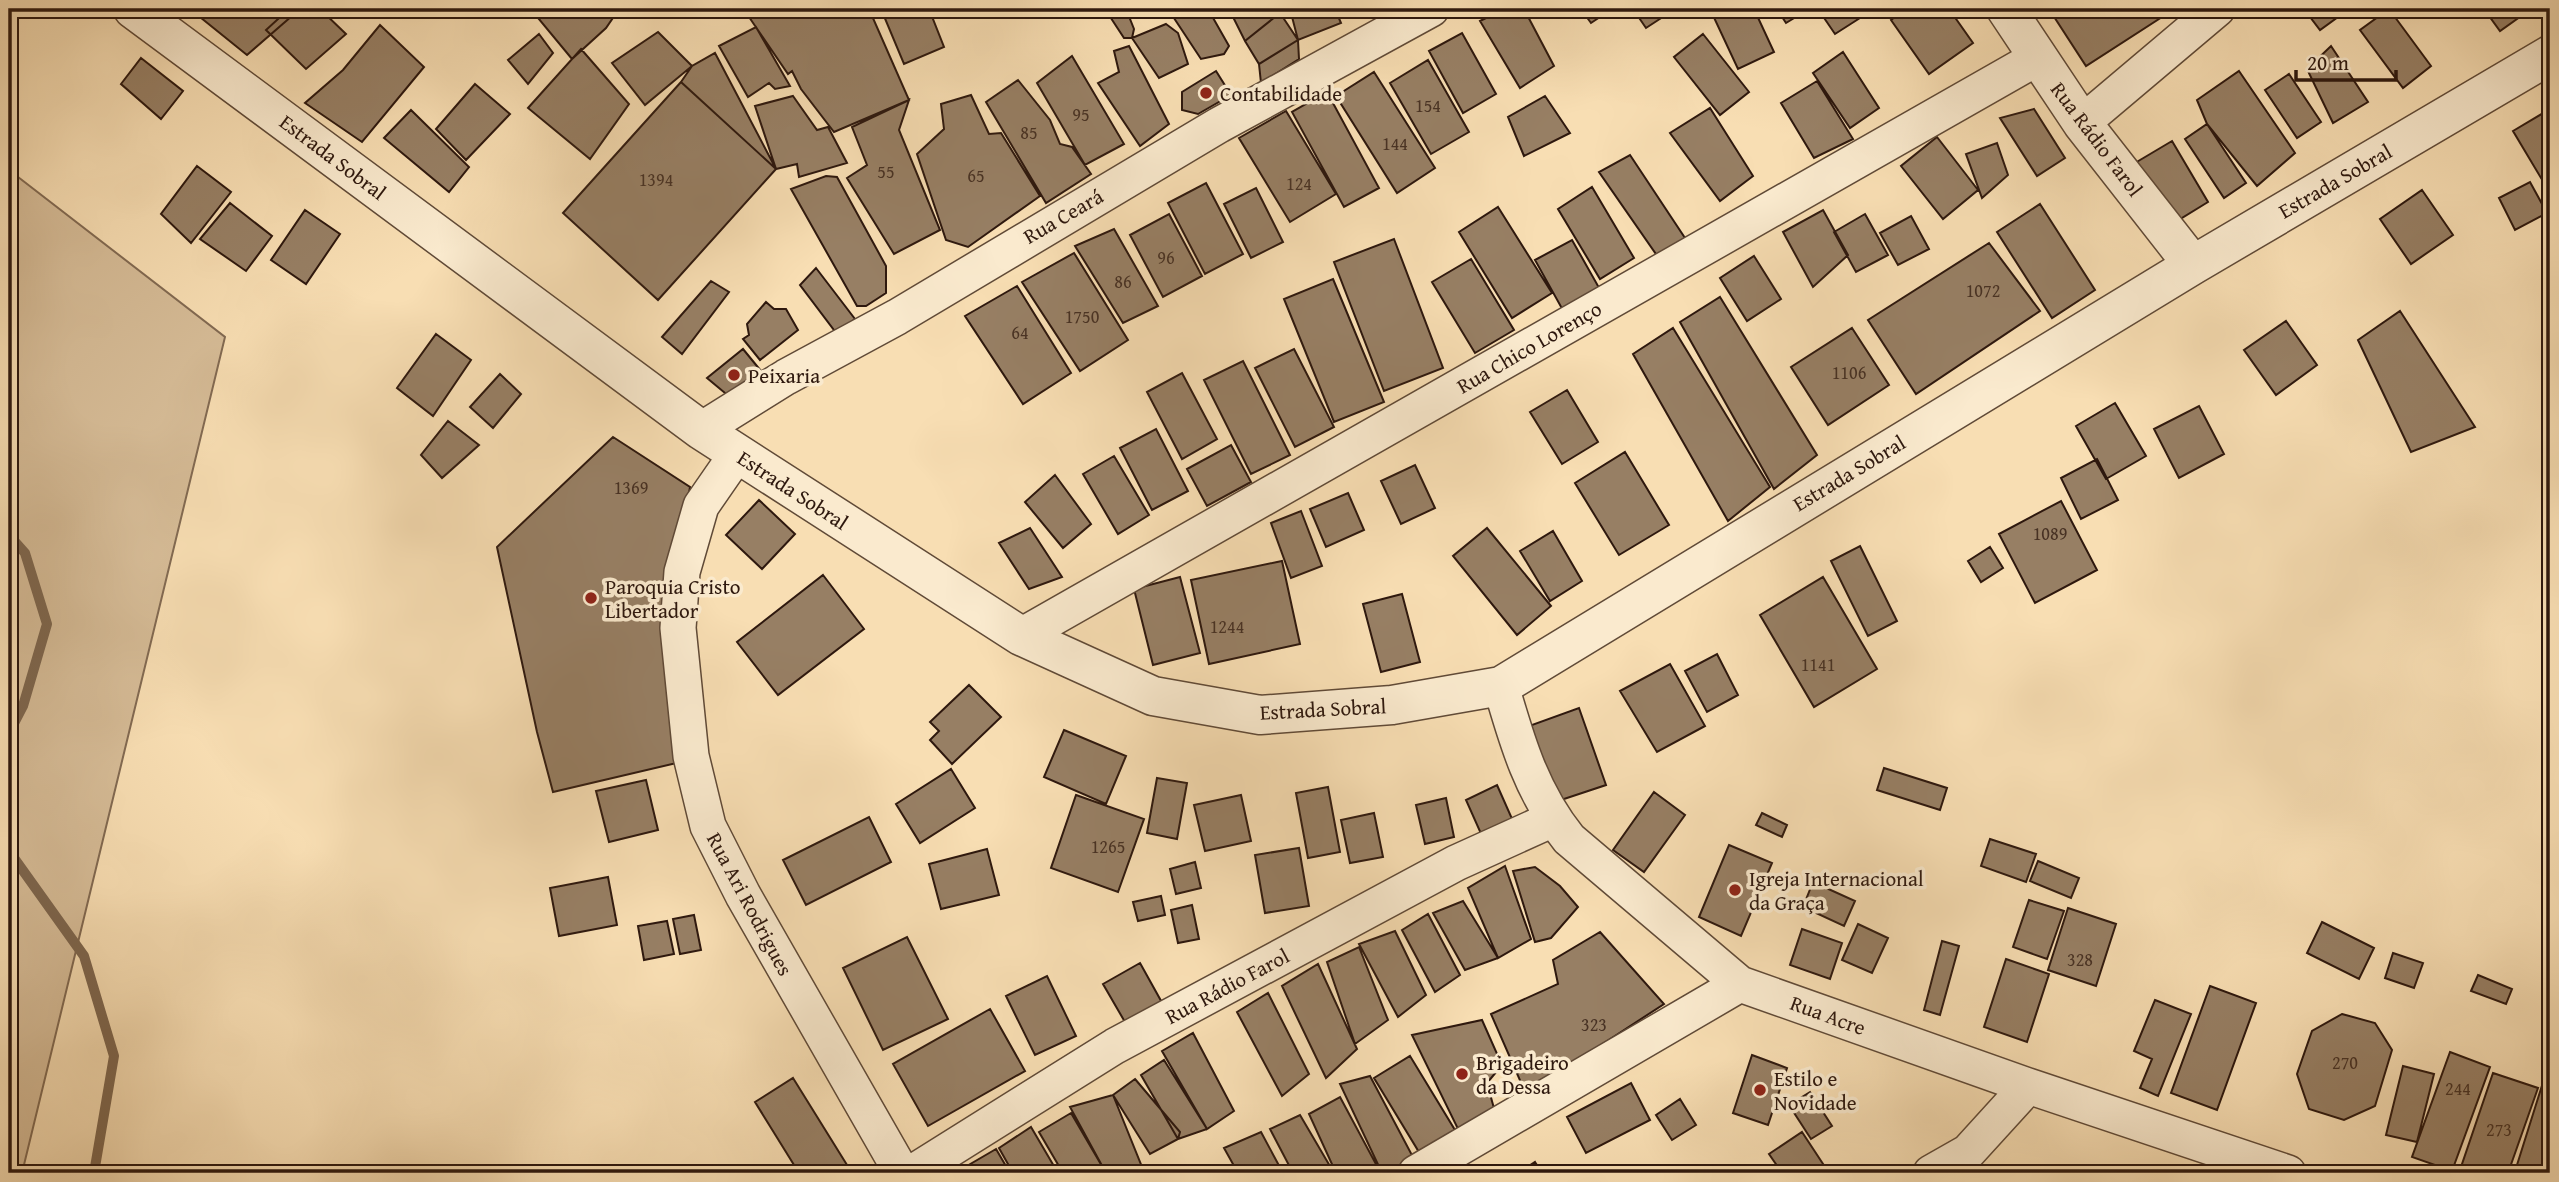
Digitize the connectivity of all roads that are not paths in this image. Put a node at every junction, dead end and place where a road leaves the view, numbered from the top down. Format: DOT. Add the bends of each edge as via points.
graph roads {
  1 [pos="133,9"];
  2 [pos="1431,9"];
  3 [pos="2006,9"];
  4 [pos="2217,9"];
  5 [pos="2550,55"];
  6 [pos="2037,58"];
  7 [pos="2082,122"];
  8 [pos="2193,265"];
  9 [pos="701,430"];
  10 [pos="737,454"];
  11 [pos="1021,636"];
  12 [pos="1501,686"];
  13 [pos="1553,818"];
  14 [pos="1740,984"];
  15 [pos="2028,1086"];
  16 [pos="902,1173"];
  17 [pos="912,1173"];
  18 [pos="1416,1173"];
  19 [pos="1931,1173"];
  20 [pos="2288,1173"];
  1 -- 9 [label="street, Estrada Sobral"];
  2 -- 9 [label="street, Rua Ceará" via="1219,125"];
  3 -- 6 [label="street, Rua Rádio Farol"];
  4 -- 7 [label="street"];
  5 -- 8 [label="street, Estrada Sobral"];
  6 -- 7 [label="street, Rua Rádio Farol"];
  6 -- 11 [label="street, Rua Chico Lorenço"];
  7 -- 8 [label="street, Rua Rádio Farol"];
  8 -- 12 [label="street, Estrada Sobral"];
  9 -- 10 [label="street, Estrada Sobral"];
  10 -- 11 [label="street, Estrada Sobral"];
  10 -- 16 [label="street, Rua Ari Rodrigues" via="701,506 682,572 678,628 691,756 708,826"];
  11 -- 12 [label="street, Estrada Sobral" via="1153,696 1259,715 1392,705"];
  12 -- 13 [label="street, Rua Acre" via="1524,766"];
  13 -- 14 [label="street, Rua Acre" via="1569,839"];
  13 -- 17 [label="street, Rua Rádio Farol" via="1456,863 1115,1046"];
  14 -- 15 [label="street, Rua Acre"];
  14 -- 18 [label="street"];
  15 -- 19 [label="street" via="1968,1152"];
  15 -- 20 [label="street, Rua Acre"];
}
